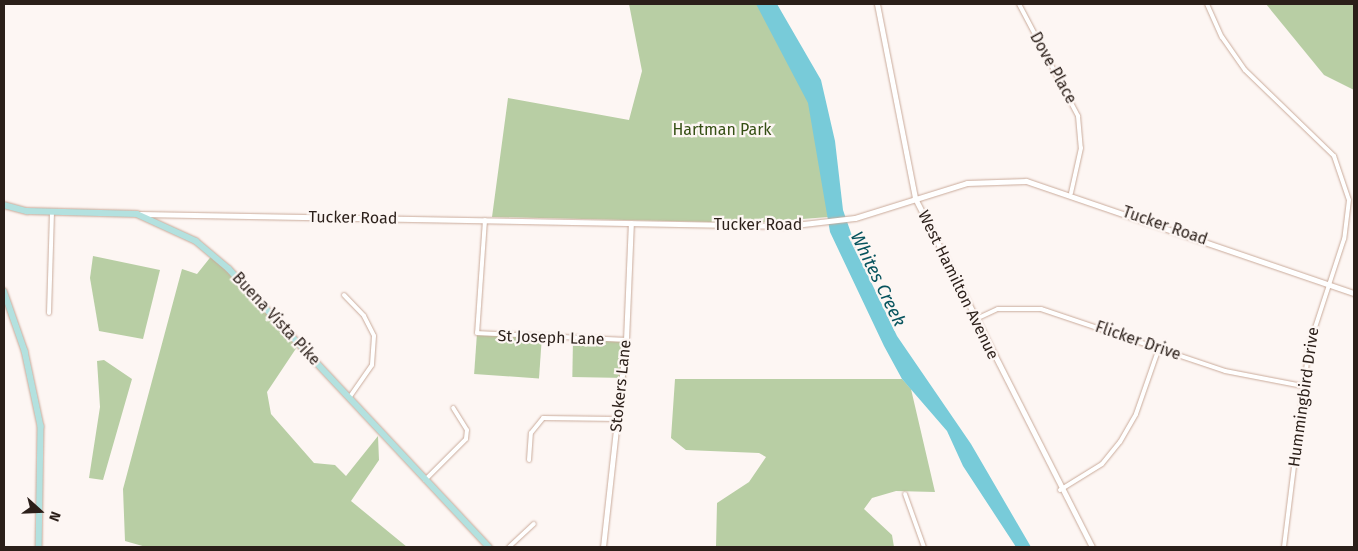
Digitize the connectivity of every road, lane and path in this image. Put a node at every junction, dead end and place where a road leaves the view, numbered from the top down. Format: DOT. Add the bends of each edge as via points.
graph roads {
  1 [pos="877,4"];
  2 [pos="1019,4"];
  3 [pos="1207,4"];
  4 [pos="1071,193"];
  5 [pos="915,198"];
  6 [pos="4,204"];
  7 [pos="52,212"];
  8 [pos="137,214"];
  9 [pos="485,220"];
  10 [pos="631,223"];
  11 [pos="1327,284"];
  12 [pos="4,291"];
  13 [pos="1354,293"];
  14 [pos="344,295"];
  15 [pos="49,313"];
  16 [pos="974,320"];
  17 [pos="626,340"];
  18 [pos="1159,348"];
  19 [pos="1303,386"];
  20 [pos="349,398"];
  21 [pos="452,408"];
  22 [pos="618,419"];
  23 [pos="529,460"];
  24 [pos="425,480"];
  25 [pos="1060,490"];
  26 [pos="905,494"];
  27 [pos="534,524"];
  28 [pos="39,547"];
  29 [pos="489,547"];
  30 [pos="509,547"];
  31 [pos="603,547"];
  32 [pos="924,547"];
  33 [pos="1092,547"];
  34 [pos="1284,547"];
  1 -- 5 [label="street, West Hamilton Avenue"];
  2 -- 4 [label="street, Dove Place" via="1078,116 1081,148"];
  3 -- 11 [label="street, Hummingbird Drive" via="1222,37 1245,70 1334,156 1347,191 1348,222"];
  4 -- 5 [label="street, Tucker Road" via="1026,181 1001,180 967,183"];
  4 -- 11 [label="street, Tucker Road"];
  5 -- 10 [label="street, Tucker Road" via="854,218 822,224"];
  5 -- 16 [label="street, West Hamilton Avenue"];
  6 -- 7 [label="main road, Buena Vista Pike"];
  7 -- 8 [label="main road, Buena Vista Pike"];
  7 -- 15 [label="street"];
  8 -- 9 [label="street, Tucker Road"];
  8 -- 20 [label="main road, Buena Vista Pike" via="180,231 213,254"];
  9 -- 10 [label="street, Tucker Road"];
  9 -- 17 [label="street, St Joseph Lane" via="477,333"];
  10 -- 17 [label="street, Stokers Lane"];
  11 -- 13 [label="street, Tucker Road"];
  11 -- 19 [label="street, Hummingbird Drive"];
  12 -- 28 [label="main road" via="25,351 41,426"];
  14 -- 20 [label="street" via="364,316 374,336 372,366"];
  16 -- 18 [label="street, Flicker Drive" via="998,309 1034,308"];
  16 -- 25 [label="street, West Hamilton Avenue"];
  17 -- 22 [label="street, Stokers Lane"];
  18 -- 19 [label="street, Flicker Drive" via="1241,375"];
  18 -- 25 [label="street" via="1136,414 1120,442 1102,464"];
  19 -- 34 [label="street, Hummingbird Drive"];
  20 -- 24 [label="main road, Buena Vista Pike"];
  21 -- 24 [label="street" via="463,421 466,439"];
  22 -- 23 [label="street" via="543,418 531,433"];
  22 -- 31 [label="street, Stokers Lane"];
  24 -- 29 [label="main road, Buena Vista Pike"];
  25 -- 33 [label="street, West Hamilton Avenue"];
  26 -- 32 [label="street"];
  27 -- 30 [label="street"];
}
